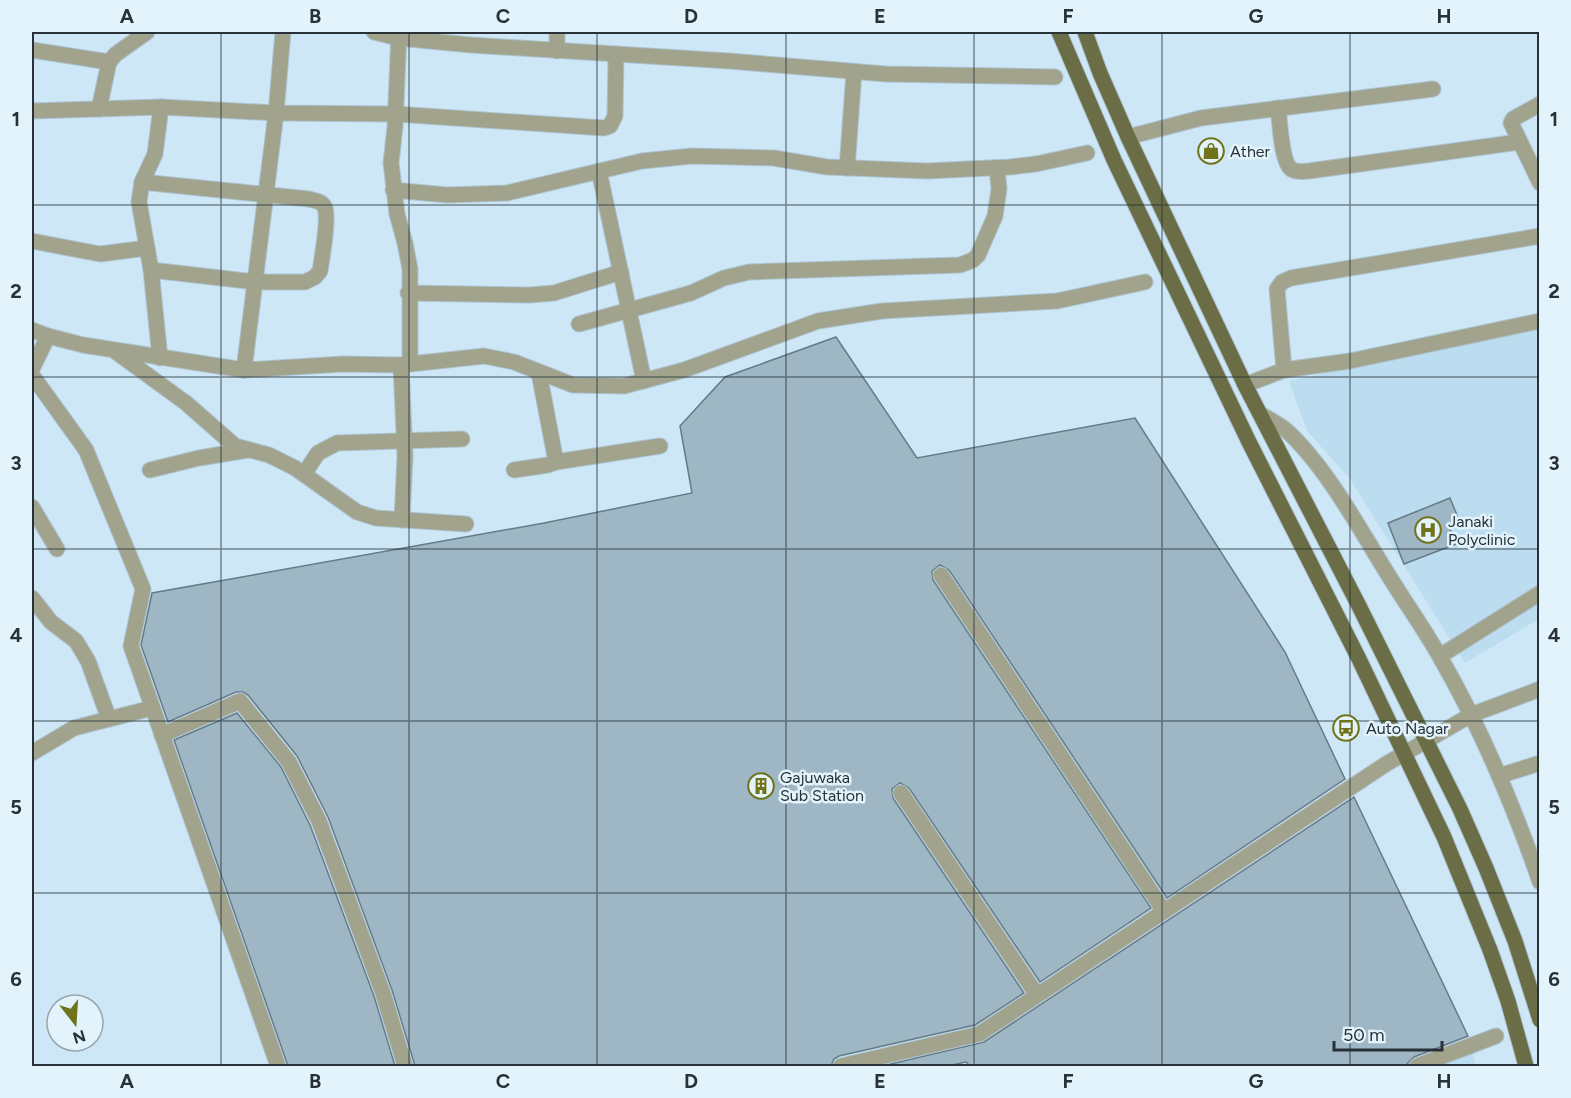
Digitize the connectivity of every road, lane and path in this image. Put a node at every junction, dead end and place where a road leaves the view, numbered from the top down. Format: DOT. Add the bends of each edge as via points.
graph roads {
  1 [pos="147,32"];
  2 [pos="283,32"];
  3 [pos="374,32"];
  4 [pos="558,32"];
  5 [pos="1059,32"];
  6 [pos="1085,32"];
  7 [pos="398,35"];
  8 [pos="32,50"];
  9 [pos="557,51"];
  10 [pos="616,54"];
  11 [pos="109,62"];
  12 [pos="854,72"];
  13 [pos="1055,77"];
  14 [pos="1433,89"];
  15 [pos="1539,104"];
  16 [pos="161,106"];
  17 [pos="1278,108"];
  18 [pos="99,109"];
  19 [pos="32,111"];
  20 [pos="276,113"];
  21 [pos="396,114"];
  22 [pos="1128,137"];
  23 [pos="1519,142"];
  24 [pos="1087,153"];
  25 [pos="848,168"];
  26 [pos="997,168"];
  27 [pos="600,171"];
  28 [pos="142,182"];
  29 [pos="1539,183"];
  30 [pos="393,190"];
  31 [pos="266,196"];
  32 [pos="1539,236"];
  33 [pos="32,241"];
  34 [pos="147,248"];
  35 [pos="151,270"];
  36 [pos="621,272"];
  37 [pos="256,282"];
  38 [pos="1145,282"];
  39 [pos="408,293"];
  40 [pos="629,310"];
  41 [pos="1539,321"];
  42 [pos="579,324"];
  43 [pos="32,330"];
  44 [pos="48,336"];
  45 [pos="113,350"];
  46 [pos="160,358"];
  47 [pos="405,365"];
  48 [pos="32,369"];
  49 [pos="244,370"];
  50 [pos="1284,370"];
  51 [pos="539,373"];
  52 [pos="32,375"];
  53 [pos="644,381"];
  54 [pos="1245,385"];
  55 [pos="1260,414"];
  56 [pos="462,439"];
  57 [pos="404,441"];
  58 [pos="660,446"];
  59 [pos="248,450"];
  60 [pos="556,462"];
  61 [pos="150,470"];
  62 [pos="514,470"];
  63 [pos="304,474"];
  64 [pos="32,507"];
  65 [pos="402,520"];
  66 [pos="466,524"];
  67 [pos="57,549"];
  68 [pos="941,575"];
  69 [pos="1539,593"];
  70 [pos="32,598"];
  71 [pos="1440,656"];
  72 [pos="1539,689"];
  73 [pos="153,708"];
  74 [pos="1471,715"];
  75 [pos="109,719"];
  76 [pos="162,735"];
  77 [pos="1426,740"];
  78 [pos="32,753"];
  79 [pos="1404,753"];
  80 [pos="1539,763"];
  81 [pos="1499,776"];
  82 [pos="901,794"];
  83 [pos="1539,882"];
  84 [pos="1164,911"];
  85 [pos="1037,995"];
  86 [pos="1539,1020"];
  87 [pos="1497,1036"];
  88 [pos="278,1066"];
  89 [pos="405,1066"];
  90 [pos="841,1066"];
  91 [pos="1418,1066"];
  92 [pos="1526,1066"];
  1 -- 11 [label="street"];
  2 -- 20 [label="street"];
  3 -- 7 [label="street"];
  4 -- 9 [label="street"];
  5 -- 79 [label="main road" via="1095,118 1249,442"];
  6 -- 22 [label="main road"];
  7 -- 9 [label="street"];
  7 -- 21 [label="street"];
  8 -- 11 [label="street"];
  9 -- 10 [label="street"];
  10 -- 12 [label="street"];
  10 -- 21 [label="street" via="615,116 610,126 604,128"];
  11 -- 18 [label="street"];
  12 -- 13 [label="street"];
  12 -- 25 [label="street"];
  14 -- 17 [label="street"];
  15 -- 23 [label="street" via="1511,123"];
  16 -- 18 [label="street"];
  16 -- 20 [label="street"];
  16 -- 28 [label="street" via="155,154"];
  17 -- 22 [label="street" via="1201,118"];
  17 -- 23 [label="street" via="1284,154 1294,171"];
  18 -- 19 [label="street"];
  20 -- 21 [label="street"];
  20 -- 31 [label="street"];
  21 -- 30 [label="street" via="391,163"];
  22 -- 54 [label="main road"];
  23 -- 29 [label="street"];
  24 -- 26 [label="street"];
  25 -- 26 [label="street"];
  25 -- 27 [label="street" via="774,158 692,156 642,161"];
  26 -- 40 [label="street" via="995,216 973,260 960,265 749,272"];
  27 -- 30 [label="street" via="507,193 447,195"];
  27 -- 36 [label="street"];
  28 -- 31 [label="street"];
  28 -- 34 [label="street" via="139,202"];
  30 -- 39 [label="street" via="410,269"];
  31 -- 37 [label="street"];
  31 -- 37 [label="street" via="320,201 325,207 320,271 305,282"];
  32 -- 50 [label="street" via="1282,282 1278,295"];
  33 -- 34 [label="street" via="100,254"];
  34 -- 35 [label="street"];
  35 -- 37 [label="street"];
  35 -- 46 [label="street"];
  36 -- 39 [label="street" via="554,293"];
  36 -- 40 [label="street"];
  37 -- 49 [label="street"];
  38 -- 53 [label="street" via="1057,301 882,311 818,321"];
  39 -- 47 [label="street"];
  40 -- 42 [label="street"];
  40 -- 53 [label="street"];
  41 -- 50 [label="street" via="1350,362"];
  43 -- 44 [label="street"];
  44 -- 45 [label="street"];
  44 -- 48 [label="street"];
  45 -- 46 [label="street"];
  45 -- 59 [label="street" via="186,403 235,446"];
  46 -- 49 [label="street"];
  47 -- 49 [label="street"];
  47 -- 51 [label="street" via="484,356 514,362"];
  47 -- 57 [label="street"];
  50 -- 54 [label="street"];
  51 -- 53 [label="street" via="573,385 624,386"];
  51 -- 60 [label="street"];
  52 -- 73 [label="street" via="86,450 143,589 130,646"];
  54 -- 55 [label="main road"];
  55 -- 71 [label="street" via="1286,430 1316,465"];
  55 -- 77 [label="main road"];
  56 -- 57 [label="street"];
  57 -- 63 [label="street" via="330,446 318,453"];
  57 -- 65 [label="street"];
  58 -- 60 [label="street"];
  59 -- 61 [label="street"];
  59 -- 63 [label="street" via="269,455"];
  60 -- 62 [label="street"];
  63 -- 65 [label="street" via="357,512"];
  64 -- 67 [label="street"];
  65 -- 66 [label="street"];
  68 -- 84 [label="street"];
  69 -- 71 [label="street"];
  70 -- 75 [label="street" via="51,622 76,641 88,661"];
  71 -- 74 [label="street"];
  72 -- 74 [label="street"];
  73 -- 75 [label="street"];
  73 -- 76 [label="street"];
  74 -- 77 [label="street"];
  74 -- 81 [label="street"];
  75 -- 78 [label="street" via="74,728"];
  76 -- 88 [label="street"];
  76 -- 89 [label="street" via="240,701 289,762 319,821 383,993"];
  77 -- 79 [label="street"];
  77 -- 86 [label="main road" via="1486,868 1515,940"];
  79 -- 84 [label="street"];
  79 -- 92 [label="main road" via="1487,940"];
  80 -- 81 [label="street"];
  81 -- 83 [label="street"];
  82 -- 85 [label="street"];
  84 -- 85 [label="street"];
  85 -- 90 [label="street" via="980,1034"];
  87 -- 91 [label="street"];
}
